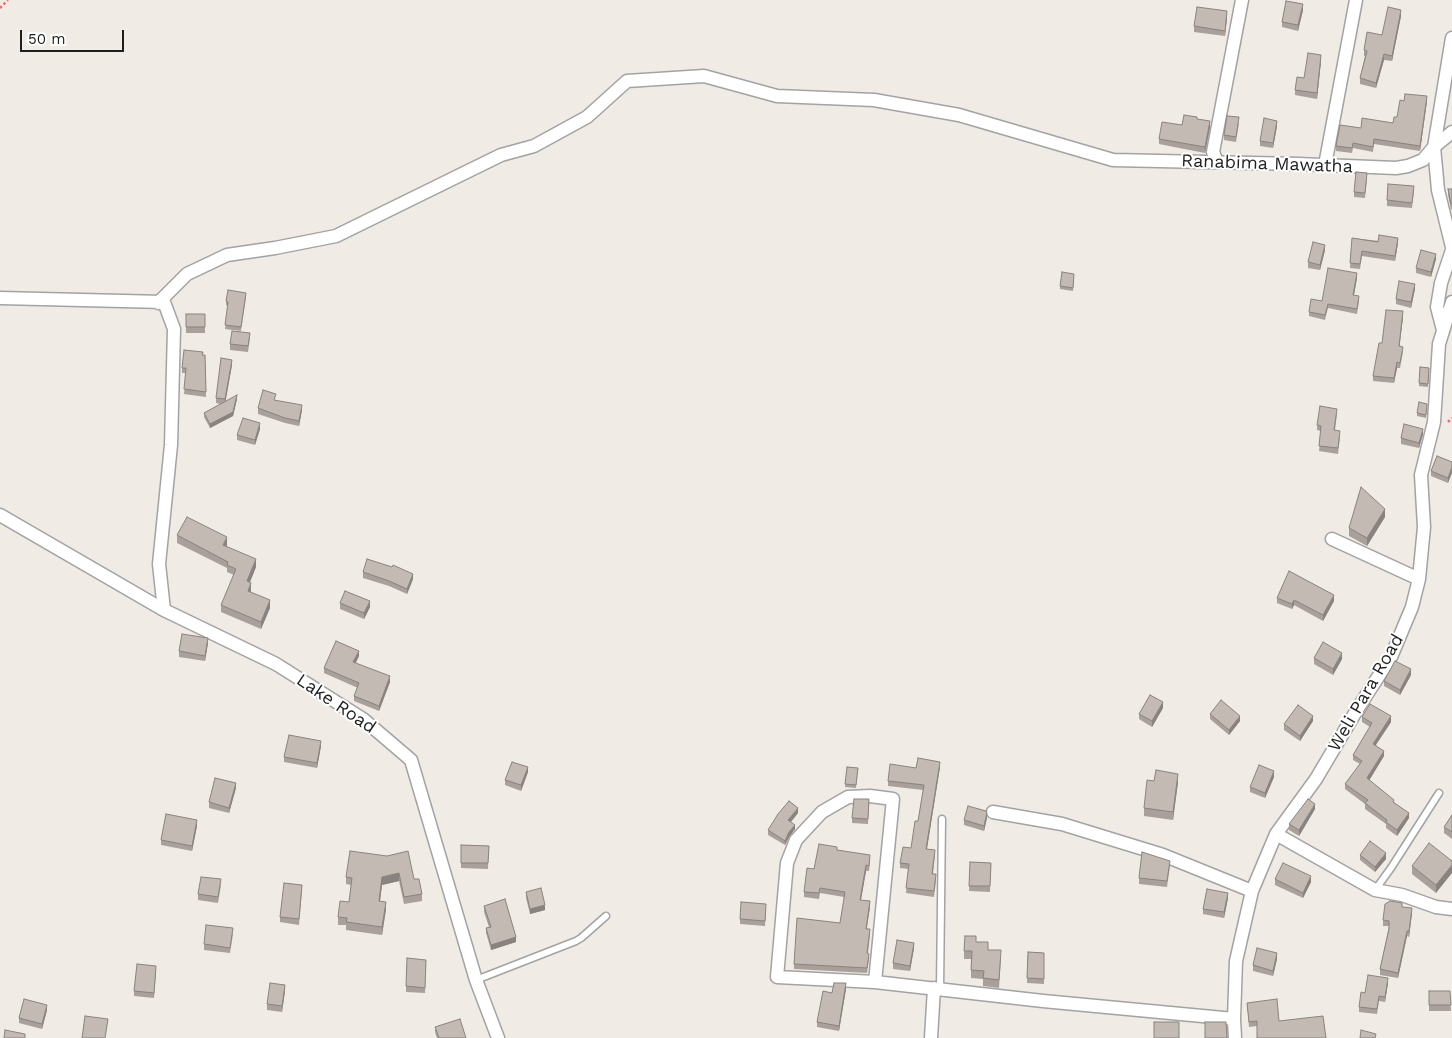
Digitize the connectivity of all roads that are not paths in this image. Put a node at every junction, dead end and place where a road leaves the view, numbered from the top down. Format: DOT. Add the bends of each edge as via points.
graph roads {
  1 [pos="1242,0"];
  2 [pos="1356,0"];
  3 [pos="1452,38"];
  4 [pos="1452,132"];
  5 [pos="1434,146"];
  6 [pos="1217,162"];
  7 [pos="1325,165"];
  8 [pos="1452,249"];
  9 [pos="0,298"];
  10 [pos="1452,302"];
  11 [pos="158,303"];
  12 [pos="1443,330"];
  13 [pos="0,515"];
  14 [pos="1332,539"];
  15 [pos="1419,579"];
  16 [pos="164,610"];
  17 [pos="1440,793"];
  18 [pos="993,812"];
  19 [pos="942,819"];
  20 [pos="1276,834"];
  21 [pos="1375,890"];
  22 [pos="1252,891"];
  23 [pos="1452,909"];
  24 [pos="606,916"];
  25 [pos="476,980"];
  26 [pos="875,982"];
  27 [pos="937,989"];
  28 [pos="1234,1019"];
  29 [pos="498,1038"];
  30 [pos="931,1038"];
  31 [pos="1235,1038"];
  1 -- 6 [label="street" via="1213,152"];
  2 -- 7 [label="street"];
  3 -- 5 [label="street"];
  4 -- 5 [label="street, Ranabima Mawatha"];
  5 -- 7 [label="street, Ranabima Mawatha" via="1424,160 1408,166"];
  5 -- 8 [label="street" via="1438,190"];
  6 -- 7 [label="street, Ranabima Mawatha"];
  6 -- 11 [label="street, Ranabima Mawatha" via="1113,160 959,115 874,100 777,96 704,76 627,81 587,116 534,146 501,155 336,236 227,255 187,274"];
  8 -- 12 [label="street" via="1437,307"];
  9 -- 11 [label="street"];
  10 -- 12 [label="street, Weli Para Road"];
  11 -- 16 [label="street" via="164,302 174,329 171,445 159,564"];
  12 -- 15 [label="street, Weli Para Road" via="1439,344 1434,422 1421,475 1424,528"];
  13 -- 16 [label="street, Lake Road"];
  14 -- 15 [label="street"];
  15 -- 20 [label="street, Weli Para Road" via="1412,607 1391,657 1316,779"];
  16 -- 25 [label="street, Lake Road" via="276,664 363,719 411,760"];
  17 -- 21 [label="lane"];
  18 -- 22 [label="street" via="1062,824 1144,849"];
  19 -- 27 [label="lane"];
  20 -- 21 [label="street"];
  20 -- 22 [label="street, Weli Para Road"];
  21 -- 23 [label="street"];
  22 -- 28 [label="street, Weli Para Road" via="1236,961"];
  24 -- 25 [label="lane" via="576,941"];
  25 -- 29 [label="street, Lake Road"];
  26 -- 26 [label="street" via="893,799 848,797 822,812 796,840 787,863 777,977"];
  26 -- 27 [label="street"];
  27 -- 28 [label="street"];
  27 -- 30 [label="street"];
  28 -- 31 [label="street, Weli Para Road"];
}
